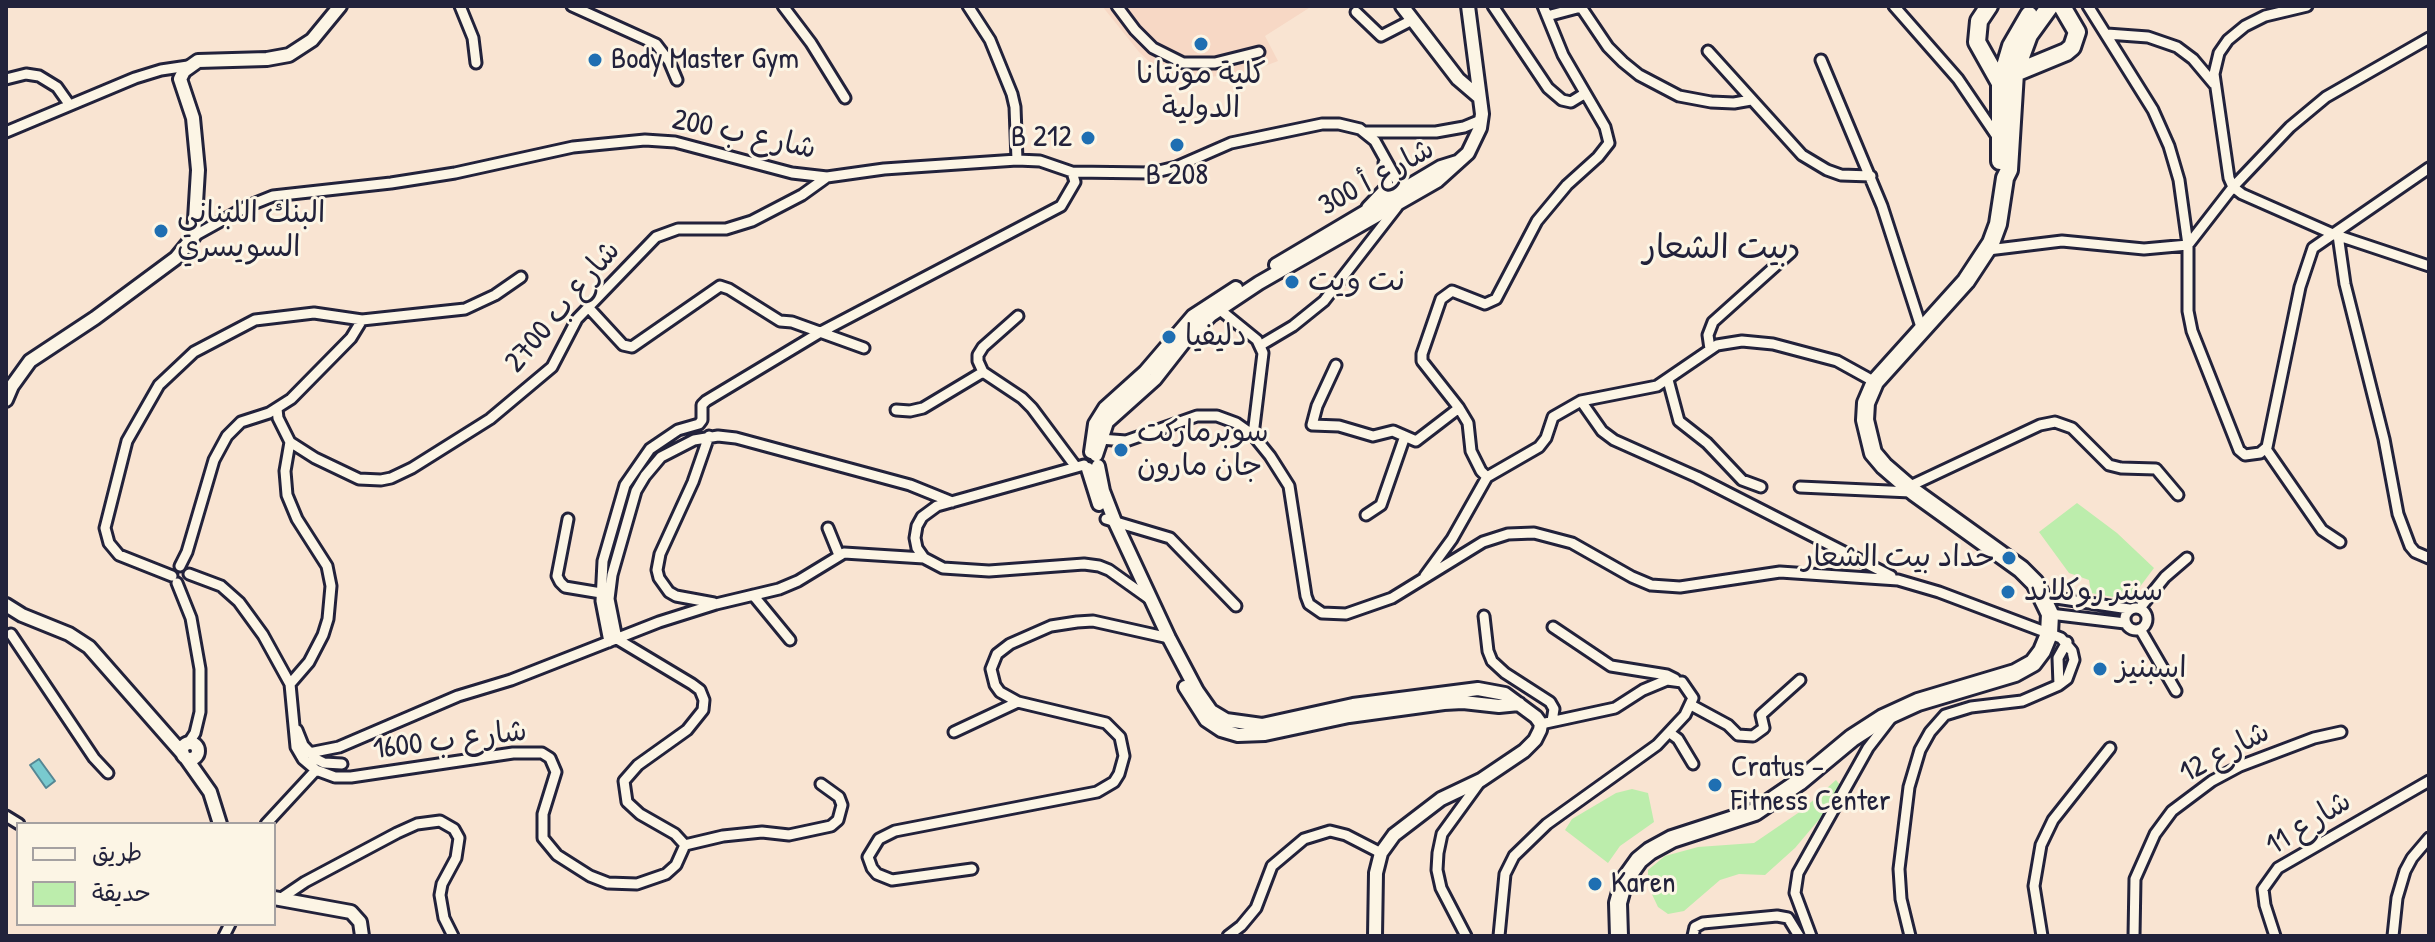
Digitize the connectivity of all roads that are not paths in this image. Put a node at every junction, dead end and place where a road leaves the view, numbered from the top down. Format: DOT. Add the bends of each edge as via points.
graph roads {
  1 [pos="340,6"];
  2 [pos="460,6"];
  3 [pos="572,6"];
  4 [pos="783,6"];
  5 [pos="968,6"];
  6 [pos="1117,6"];
  7 [pos="1402,6"];
  8 [pos="1468,6"];
  9 [pos="1493,6"];
  10 [pos="1894,6"];
  11 [pos="1989,6"];
  12 [pos="2037,6"];
  13 [pos="2088,6"];
  14 [pos="2307,6"];
  15 [pos="2057,7"];
  16 [pos="1545,11"];
  17 [pos="1356,12"];
  18 [pos="1412,20"];
  19 [pos="2036,24"];
  20 [pos="2107,34"];
  21 [pos="2015,38"];
  22 [pos="2429,38"];
  23 [pos="1978,45"];
  24 [pos="1708,51"];
  25 [pos="1259,52"];
  26 [pos="2058,55"];
  27 [pos="1821,60"];
  28 [pos="476,63"];
  29 [pos="188,66"];
  30 [pos="2015,73"];
  31 [pos="6,79"];
  32 [pos="677,80"];
  33 [pos="2000,83"];
  34 [pos="2216,86"];
  35 [pos="1584,94"];
  36 [pos="1479,97"];
  37 [pos="845,98"];
  38 [pos="1751,100"];
  39 [pos="69,104"];
  40 [pos="1481,120"];
  41 [pos="6,132"];
  42 [pos="1365,132"];
  43 [pos="1999,141"];
  44 [pos="1379,144"];
  45 [pos="1017,160"];
  46 [pos="2429,168"];
  47 [pos="1072,172"];
  48 [pos="1871,176"];
  49 [pos="827,177"];
  50 [pos="2005,178"];
  51 [pos="2233,187"];
  52 [pos="1405,194"];
  53 [pos="1357,216"];
  54 [pos="2335,234"];
  55 [pos="194,236"];
  56 [pos="2188,245"];
  57 [pos="1988,250"];
  58 [pos="1791,252"];
  59 [pos="2429,266"];
  60 [pos="521,277"];
  61 [pos="1216,306"];
  62 [pos="588,307"];
  63 [pos="1018,316"];
  64 [pos="362,320"];
  65 [pos="1922,330"];
  66 [pos="819,333"];
  67 [pos="1261,345"];
  68 [pos="864,348"];
  69 [pos="1710,349"];
  70 [pos="1336,365"];
  71 [pos="983,372"];
  72 [pos="1668,380"];
  73 [pos="1875,382"];
  74 [pos="6,400"];
  75 [pos="1581,401"];
  76 [pos="1117,404"];
  77 [pos="1459,408"];
  78 [pos="277,409"];
  79 [pos="896,410"];
  80 [pos="1253,435"];
  81 [pos="709,436"];
  82 [pos="1405,436"];
  83 [pos="1100,439"];
  84 [pos="290,442"];
  85 [pos="2266,449"];
  86 [pos="1089,463"];
  87 [pos="1487,477"];
  88 [pos="1761,487"];
  89 [pos="1800,487"];
  90 [pos="1911,490"];
  91 [pos="2178,495"];
  92 [pos="952,502"];
  93 [pos="1366,515"];
  94 [pos="568,519"];
  95 [pos="1110,520"];
  96 [pos="828,528"];
  97 [pos="2340,542"];
  98 [pos="839,555"];
  99 [pos="924,558"];
  100 [pos="2187,558"];
  101 [pos="2429,558"];
  102 [pos="1854,559"];
  103 [pos="602,567"];
  104 [pos="613,568"];
  105 [pos="182,575"];
  106 [pos="1853,576"];
  107 [pos="1898,580"];
  108 [pos="1416,585"];
  109 [pos="1138,591"];
  110 [pos="601,593"];
  111 [pos="753,595"];
  112 [pos="2043,596"];
  113 [pos="1151,600"];
  114 [pos="716,604"];
  115 [pos="6,605"];
  116 [pos="1236,606"];
  117 [pos="2134,609"];
  118 [pos="2050,614"];
  119 [pos="22,615"];
  120 [pos="1484,616"];
  121 [pos="2125,623"];
  122 [pos="1553,627"];
  123 [pos="2140,629"];
  124 [pos="2049,634"];
  125 [pos="8,636"];
  126 [pos="1164,637"];
  127 [pos="790,640"];
  128 [pos="613,641"];
  129 [pos="2067,642"];
  130 [pos="2050,654"];
  131 [pos="1675,679"];
  132 [pos="1800,680"];
  133 [pos="290,684"];
  134 [pos="2059,685"];
  135 [pos="2176,691"];
  136 [pos="1018,702"];
  137 [pos="1691,705"];
  138 [pos="1898,711"];
  139 [pos="293,719"];
  140 [pos="1546,723"];
  141 [pos="954,732"];
  142 [pos="2341,732"];
  143 [pos="1670,733"];
  144 [pos="352,740"];
  145 [pos="2110,748"];
  146 [pos="191,751"];
  147 [pos="309,753"];
  148 [pos="342,764"];
  149 [pos="1693,764"];
  150 [pos="316,770"];
  151 [pos="108,773"];
  152 [pos="351,777"];
  153 [pos="1481,780"];
  154 [pos="2429,781"];
  155 [pos="821,784"];
  156 [pos="219,822"];
  157 [pos="268,822"];
  158 [pos="2429,838"];
  159 [pos="685,845"];
  160 [pos="1381,853"];
  161 [pos="972,869"];
  162 [pos="277,898"];
  163 [pos="362,936"];
  164 [pos="453,936"];
  165 [pos="1228,936"];
  166 [pos="1375,936"];
  167 [pos="1466,936"];
  168 [pos="1499,936"];
  169 [pos="1619,936"];
  170 [pos="1693,936"];
  171 [pos="1799,936"];
  172 [pos="1811,936"];
  173 [pos="1910,936"];
  174 [pos="2042,936"];
  175 [pos="2134,936"];
  176 [pos="2275,936"];
  177 [pos="2393,936"];
  1 -- 29 [label="street" via="312,40 289,55 212,59"];
  2 -- 28 [label="street"];
  3 -- 32 [label="street" via="656,44"];
  4 -- 37 [label="street"];
  5 -- 45 [label="street" via="990,40 1012,94"];
  6 -- 25 [label="street" via="1153,48 1183,63 1215,63"];
  7 -- 18 [label="street"];
  8 -- 36 [label="street"];
  9 -- 35 [label="street" via="1548,88 1567,102"];
  10 -- 43 [label="street" via="1958,79"];
  11 -- 23 [label="highway" via="1978,27"];
  12 -- 21 [label="highway"];
  13 -- 20 [label="street"];
  14 -- 34 [label="street" via="2265,16 2237,31 2219,53"];
  15 -- 19 [label="highway"];
  15 -- 26 [label="highway" via="2075,26 2076,37 2070,49"];
  16 -- 35 [label="street"];
  16 -- 38 [label="street" via="1581,7 1623,62 1679,96 1711,102"];
  17 -- 18 [label="street" via="1381,36"];
  18 -- 36 [label="street" via="1458,79"];
  19 -- 26 [label="highway" via="2041,47"];
  19 -- 30 [label="highway"];
  20 -- 34 [label="street" via="2148,37 2177,47"];
  20 -- 56 [label="street" via="2169,146"];
  21 -- 23 [label="highway" via="2003,46"];
  21 -- 33 [label="highway"];
  22 -- 51 [label="street" via="2326,97"];
  23 -- 33 [label="highway"];
  24 -- 38 [label="street"];
  26 -- 30 [label="highway"];
  27 -- 48 [label="street"];
  29 -- 39 [label="street" via="144,75"];
  29 -- 55 [label="street" via="180,79 196,138"];
  30 -- 50 [label="highway"];
  31 -- 39 [label="street" via="39,76 57,87"];
  33 -- 43 [label="highway"];
  34 -- 51 [label="street"];
  35 -- 77 [label="street" via="1605,127 1606,147 1537,221 1496,299 1485,304 1452,291 1437,306 1422,361"];
  36 -- 40 [label="street"];
  38 -- 48 [label="street" via="1814,164 1841,175"];
  39 -- 41 [label="street"];
  40 -- 42 [label="street" via="1436,132"];
  40 -- 52 [label="street, شارع أ 300" via="1472,146 1446,175"];
  42 -- 44 [label="street, شارع ب 200"];
  42 -- 47 [label="street, شارع ب 200" via="1322,124 1222,146 1162,172"];
  43 -- 50 [label="highway"];
  44 -- 52 [label="street, شارع ب 200"];
  44 -- 53 [label="street" via="1388,185"];
  45 -- 47 [label="street, شارع ب 200"];
  45 -- 49 [label="street, شارع ب 200"];
  46 -- 54 [label="street"];
  47 -- 66 [label="street" via="1075,182 1061,206"];
  48 -- 65 [label="street"];
  49 -- 55 [label="street, شارع ب 200" via="675,142 599,142 455,173 264,198"];
  49 -- 62 [label="street, شارع ب 2700" via="752,221 726,229 663,234"];
  50 -- 57 [label="highway"];
  51 -- 54 [label="street"];
  51 -- 56 [label="street"];
  52 -- 53 [label="street, شارع أ 300"];
  52 -- 61 [label="street, شارع أ 300"];
  52 -- 67 [label="street" via="1324,301"];
  53 -- 61 [label="street, شارع أ 300"];
  54 -- 59 [label="street"];
  54 -- 85 [label="street" via="2316,244 2300,287"];
  54 -- 101 [label="street" via="2398,514 2410,546"];
  55 -- 74 [label="street" via="176,258 30,361"];
  56 -- 57 [label="street" via="2144,249 2062,241"];
  56 -- 85 [label="street" via="2188,311 2196,341 2239,450 2252,455"];
  57 -- 65 [label="highway"];
  58 -- 69 [label="street" via="1713,322"];
  60 -- 64 [label="street" via="465,309"];
  61 -- 67 [label="street"];
  61 -- 76 [label="street, شارع أ 300" via="1168,354 1155,379"];
  62 -- 66 [label="street" via="627,348 720,286 780,321"];
  62 -- 84 [label="street, شارع ب 2700" via="557,359 537,380 490,419 391,478 371,481 346,474"];
  63 -- 71 [label="street" via="980,351"];
  64 -- 78 [label="street" via="351,338"];
  64 -- 105 [label="street" via="314,313 255,320 194,352 159,385 127,441 105,528 119,555"];
  65 -- 73 [label="highway"];
  66 -- 68 [label="street"];
  66 -- 103 [label="street" via="706,401 699,424 678,430 650,449 625,485"];
  67 -- 80 [label="street" via="1263,372"];
  69 -- 72 [label="street"];
  69 -- 73 [label="street" via="1742,341 1773,344 1837,361"];
  70 -- 82 [label="street" via="1311,424 1373,436 1389,430"];
  71 -- 79 [label="street" via="923,408"];
  71 -- 86 [label="street" via="1022,398"];
  72 -- 75 [label="street"];
  72 -- 88 [label="street" via="1679,421 1742,480"];
  73 -- 90 [label="highway" via="1865,412 1869,443 1880,462"];
  75 -- 87 [label="street" via="1553,417 1539,447"];
  75 -- 102 [label="street" via="1614,440"];
  76 -- 83 [label="street, شارع أ 300"];
  76 -- 86 [label="street, شارع أ 300" via="1095,424"];
  77 -- 82 [label="street" via="1418,440"];
  77 -- 87 [label="street" via="1468,423 1471,451"];
  78 -- 84 [label="street"];
  78 -- 105 [label="street" via="241,422 227,436 210,470"];
  80 -- 83 [label="street" via="1217,416 1197,416 1138,438"];
  80 -- 108 [label="street" via="1289,486 1309,604 1322,613 1346,614"];
  81 -- 92 [label="street" via="736,438 910,485"];
  81 -- 104 [label="street" via="670,451 645,476"];
  81 -- 114 [label="street" via="657,570 663,586 676,596"];
  82 -- 93 [label="street" via="1381,505"];
  83 -- 86 [label="street, شارع أ 300"];
  84 -- 133 [label="street" via="287,495 327,566 331,586 323,635"];
  85 -- 97 [label="street" via="2322,530"];
  86 -- 92 [label="street"];
  86 -- 95 [label="street"];
  87 -- 108 [label="street" via="1452,539"];
  89 -- 90 [label="street"];
  90 -- 91 [label="street" via="2055,422 2072,428 2109,465 2160,472"];
  90 -- 112 [label="highway" via="2021,569"];
  92 -- 99 [label="street" via="929,511 917,526 915,538"];
  94 -- 110 [label="street" via="557,576 565,587"];
  95 -- 109 [label="street"];
  95 -- 113 [label="street"];
  95 -- 116 [label="street" via="1170,538"];
  96 -- 98 [label="street"];
  98 -- 99 [label="street"];
  98 -- 111 [label="street" via="798,581"];
  99 -- 109 [label="street" via="943,568 989,571 1084,564 1109,570"];
  100 -- 117 [label="street"];
  102 -- 106 [label="street"];
  102 -- 107 [label="street"];
  103 -- 104 [label="street"];
  103 -- 110 [label="street"];
  104 -- 128 [label="street"];
  105 -- 133 [label="street" via="221,586 249,615"];
  105 -- 146 [label="street" via="200,669 201,701"];
  106 -- 107 [label="street"];
  106 -- 108 [label="street" via="1780,572 1660,586 1632,577 1572,543 1521,533 1483,542"];
  107 -- 124 [label="street"];
  109 -- 113 [label="street"];
  109 -- 126 [label="street"];
  110 -- 128 [label="street"];
  111 -- 114 [label="street"];
  111 -- 127 [label="street"];
  112 -- 117 [label="street"];
  112 -- 118 [label="highway"];
  113 -- 126 [label="street"];
  114 -- 128 [label="street"];
  115 -- 119 [label="street"];
  117 -- 121 [label="street" via="2125,614"];
  117 -- 123 [label="street" via="2147,617"];
  118 -- 121 [label="street"];
  118 -- 124 [label="highway"];
  119 -- 125 [label="street"];
  119 -- 146 [label="street" via="89,647 159,727"];
  120 -- 140 [label="street" via="1492,661 1550,702 1554,709"];
  121 -- 123 [label="street"];
  122 -- 131 [label="street" via="1611,666"];
  123 -- 135 [label="street"];
  124 -- 129 [label="street"];
  124 -- 130 [label="highway"];
  125 -- 151 [label="street"];
  126 -- 136 [label="street" via="1093,621 1051,626 1010,644 993,661 992,678 1000,692"];
  126 -- 140 [label="street" via="1197,708 1212,725 1238,735 1265,734 1287,725 1412,702 1519,704"];
  128 -- 144 [label="street"];
  128 -- 159 [label="street" via="692,684 704,700 703,710 687,730 624,781 627,802"];
  129 -- 130 [label="street"];
  129 -- 134 [label="street" via="2074,660"];
  130 -- 134 [label="street"];
  130 -- 138 [label="highway" via="2015,673"];
  131 -- 137 [label="street" via="1691,694"];
  131 -- 140 [label="street" via="1615,708"];
  132 -- 137 [label="street" via="1761,715 1764,728 1753,736 1738,735"];
  133 -- 139 [label="street"];
  134 -- 173 [label="street" via="2022,701 1957,710 1930,732 1911,777 1900,850 1899,883"];
  136 -- 141 [label="street"];
  136 -- 161 [label="street" via="1106,723 1120,737 1123,765 1114,782 1097,792 895,831 879,839 868,857 877,874 892,880"];
  137 -- 143 [label="street"];
  138 -- 169 [label="highway" via="1852,738 1765,806 1650,851 1630,870 1621,890"];
  138 -- 172 [label="street" via="1868,748 1798,873 1795,893"];
  139 -- 147 [label="street"];
  139 -- 150 [label="street" via="296,747"];
  140 -- 153 [label="street" via="1531,745"];
  142 -- 175 [label="street, شارع 12" via="2240,766 2172,811 2135,879"];
  143 -- 149 [label="street"];
  143 -- 168 [label="street" via="1547,824 1514,856 1505,874"];
  144 -- 147 [label="street"];
  144 -- 148 [label="street" via="343,751"];
  145 -- 174 [label="street" via="2053,820 2041,845 2034,886"];
  146 -- 156 [label="street"];
  147 -- 148 [label="street" via="324,763"];
  148 -- 152 [label="street"];
  150 -- 152 [label="street, شارع ب 1600"];
  150 -- 157 [label="street"];
  152 -- 159 [label="street, شارع ب 1600" via="542,753 556,772 543,814 543,838 574,867 608,883 637,884 666,874"];
  153 -- 160 [label="street" via="1441,799 1405,825"];
  153 -- 167 [label="street" via="1442,834 1438,853 1441,888"];
  154 -- 176 [label="street, شارع 11" via="2278,868 2263,889"];
  155 -- 159 [label="street" via="842,805 831,826 789,835 723,836"];
  158 -- 177 [label="street" via="2403,878"];
  160 -- 165 [label="street" via="1330,831 1304,839 1272,866 1256,908"];
  160 -- 166 [label="street"];
  162 -- 163 [label="street" via="351,912 360,922"];
  162 -- 164 [label="street" via="397,833 440,821 459,838 440,895"];
  170 -- 171 [label="street" via="1703,923 1777,916 1788,918"];
}
